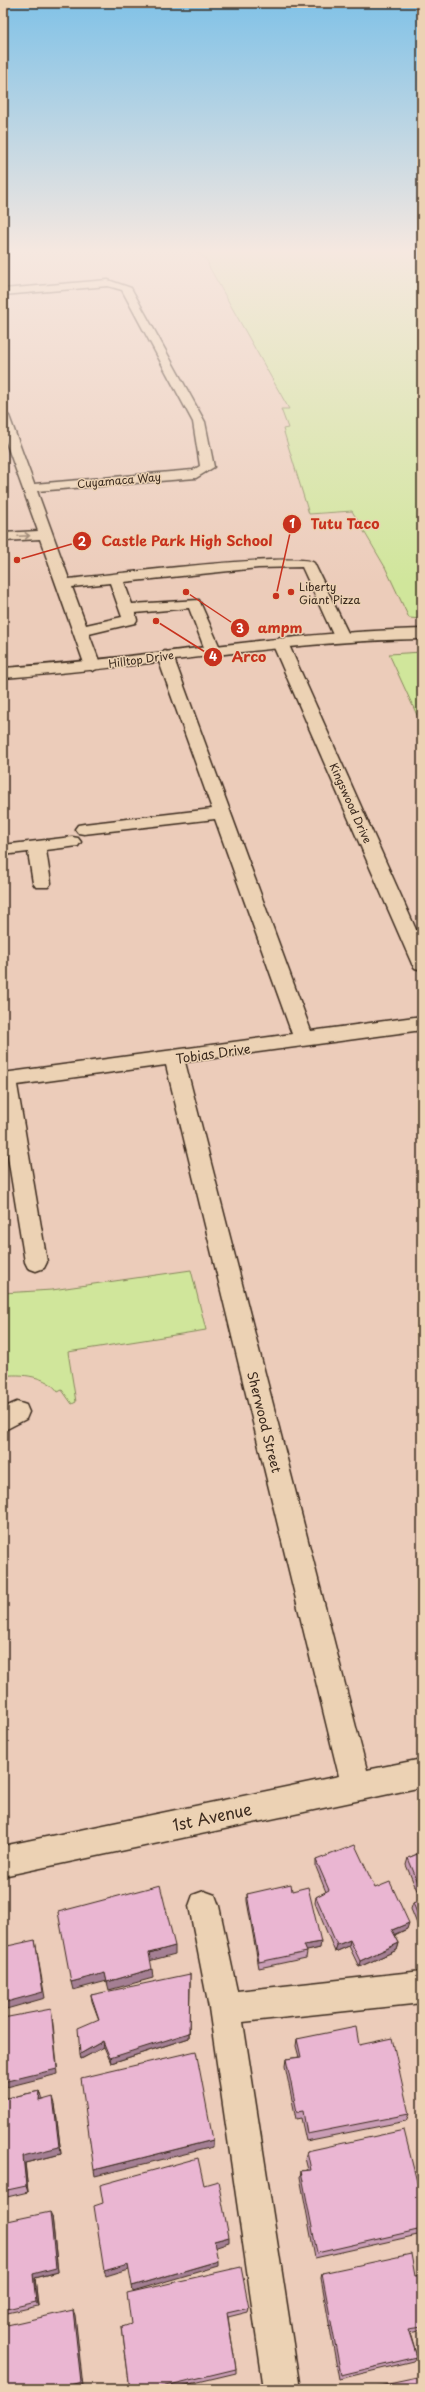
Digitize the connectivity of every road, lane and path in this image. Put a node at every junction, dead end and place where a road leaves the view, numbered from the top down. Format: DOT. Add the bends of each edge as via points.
graph roads {
  1 [pos="166,361"];
  2 [pos="3,416"];
  3 [pos="29,488"];
  4 [pos="46,535"];
  5 [pos="3,537"];
  6 [pos="115,577"];
  7 [pos="63,584"];
  8 [pos="126,609"];
  9 [pos="80,631"];
  10 [pos="422,634"];
  11 [pos="342,638"];
  12 [pos="280,643"];
  13 [pos="213,650"];
  14 [pos="165,656"];
  15 [pos="93,666"];
  16 [pos="3,673"];
  17 [pos="222,813"];
  18 [pos="84,829"];
  19 [pos="72,842"];
  20 [pos="36,846"];
  21 [pos="3,850"];
  22 [pos="42,883"];
  23 [pos="422,964"];
  24 [pos="422,1023"];
  25 [pos="304,1040"];
  26 [pos="174,1058"];
  27 [pos="4,1080"];
  28 [pos="36,1262"];
  29 [pos="422,1772"];
  30 [pos="356,1786"];
  31 [pos="3,1861"];
  32 [pos="204,1906"];
  33 [pos="422,1988"];
  34 [pos="225,2008"];
  35 [pos="282,2389"];
  1 -- 3 [label="street, Cuyamaca Way" via="199,422 207,467 196,474"];
  2 -- 3 [label="street"];
  3 -- 4 [label="street"];
  5 -- 4 [label="street, one-way"];
  4 -- 7 [label="street"];
  6 -- 7 [label="street"];
  6 -- 8 [label="street"];
  6 -- 11 [label="street" via="258,564 307,563"];
  7 -- 9 [label="street"];
  8 -- 9 [label="street" via="130,620"];
  8 -- 13 [label="street" via="194,602"];
  9 -- 15 [label="street"];
  10 -- 11 [label="street, Hilltop Drive" via="380,634"];
  11 -- 12 [label="street, Hilltop Drive"];
  12 -- 13 [label="street, Hilltop Drive"];
  12 -- 23 [label="street, Kingswood Drive"];
  13 -- 14 [label="street, Hilltop Drive"];
  14 -- 15 [label="street, Hilltop Drive"];
  14 -- 17 [label="street"];
  15 -- 16 [label="street, Hilltop Drive"];
  17 -- 18 [label="street"];
  17 -- 25 [label="street"];
  19 -- 20 [label="street"];
  20 -- 21 [label="street"];
  20 -- 22 [label="street"];
  24 -- 25 [label="street, Tobias Drive"];
  25 -- 26 [label="street, Tobias Drive"];
  26 -- 27 [label="street, Tobias Drive"];
  26 -- 30 [label="street, Sherwood Street"];
  27 -- 28 [label="street"];
  29 -- 30 [label="street, 1st Avenue"];
  30 -- 31 [label="street, 1st Avenue"];
  32 -- 34 [label="street"];
  33 -- 34 [label="street"];
  34 -- 35 [label="street"];
}
